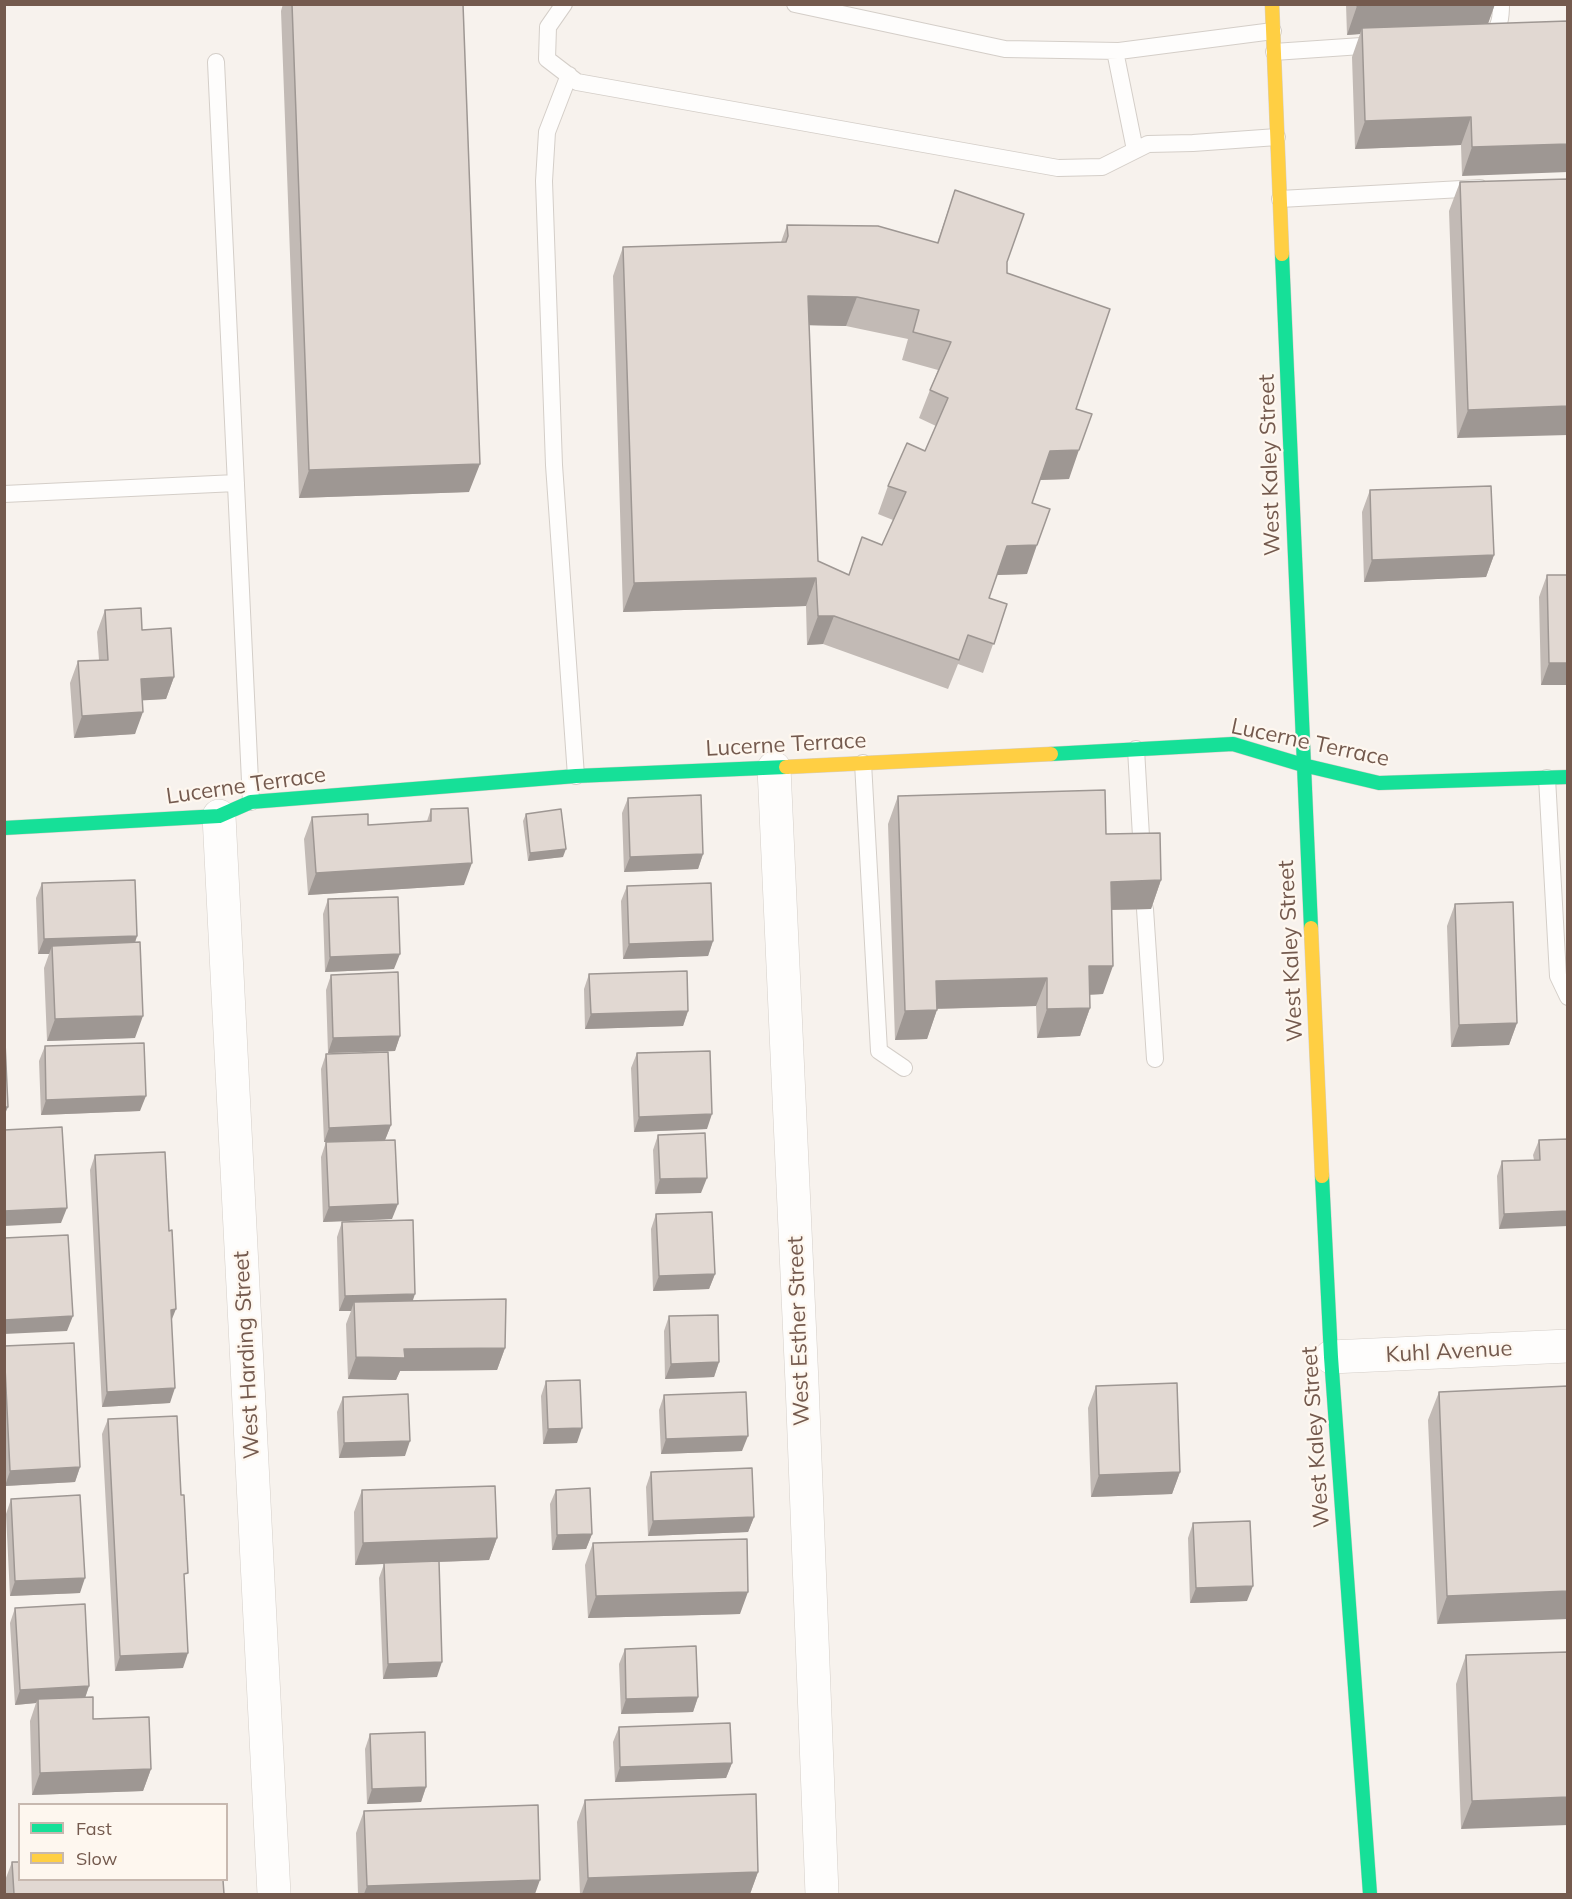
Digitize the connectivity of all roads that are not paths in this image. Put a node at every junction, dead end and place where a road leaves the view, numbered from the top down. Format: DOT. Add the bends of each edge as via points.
graph roads {
  1 [pos="564,4"];
  2 [pos="795,4"];
  3 [pos="1272,4"];
  4 [pos="1501,4"];
  5 [pos="1273,31"];
  6 [pos="1472,38"];
  7 [pos="1397,44"];
  8 [pos="1115,51"];
  9 [pos="1274,52"];
  10 [pos="216,62"];
  11 [pos="568,75"];
  12 [pos="1277,137"];
  13 [pos="1135,150"];
  14 [pos="1493,187"];
  15 [pos="1280,199"];
  16 [pos="236,483"];
  17 [pos="4,494"];
  18 [pos="1136,748"];
  19 [pos="863,763"];
  20 [pos="1303,765"];
  21 [pos="774,768"];
  22 [pos="576,776"];
  23 [pos="1568,777"];
  24 [pos="1547,778"];
  25 [pos="251,802"];
  26 [pos="219,816"];
  27 [pos="4,828"];
  28 [pos="1142,861"];
  29 [pos="1144,909"];
  30 [pos="1568,997"];
  31 [pos="1155,1059"];
  32 [pos="904,1068"];
  33 [pos="1568,1346"];
  34 [pos="1331,1357"];
  35 [pos="274,1894"];
  36 [pos="822,1894"];
  37 [pos="1370,1894"];
  1 -- 11 [label="lane" via="548,27 547,59"];
  2 -- 8 [label="lane" via="1005,49"];
  3 -- 5 [label="street, West Kaley Street"];
  4 -- 6 [label="lane" via="1498,28 1491,37"];
  5 -- 8 [label="lane"];
  5 -- 9 [label="street, West Kaley Street"];
  7 -- 9 [label="lane"];
  8 -- 13 [label="lane"];
  9 -- 12 [label="street, West Kaley Street"];
  10 -- 16 [label="lane"];
  11 -- 13 [label="lane" via="577,82 1058,168 1102,167"];
  11 -- 22 [label="lane" via="547,132 544,181 554,465"];
  12 -- 13 [label="lane" via="1148,144"];
  12 -- 15 [label="street, West Kaley Street"];
  14 -- 15 [label="lane"];
  15 -- 20 [label="street, West Kaley Street"];
  16 -- 17 [label="lane"];
  16 -- 25 [label="lane"];
  18 -- 19 [label="street, Lucerne Terrace"];
  18 -- 20 [label="street, Lucerne Terrace" via="1233,744"];
  18 -- 28 [label="lane"];
  19 -- 21 [label="street, Lucerne Terrace"];
  19 -- 32 [label="lane" via="879,1052"];
  20 -- 24 [label="street, Lucerne Terrace" via="1379,783"];
  20 -- 34 [label="street, West Kaley Street"];
  21 -- 22 [label="street, Lucerne Terrace"];
  21 -- 36 [label="street, West Esther Street"];
  22 -- 25 [label="street, Lucerne Terrace"];
  23 -- 24 [label="street, Lucerne Terrace"];
  24 -- 30 [label="lane" via="1558,976"];
  25 -- 26 [label="street, Lucerne Terrace"];
  26 -- 27 [label="street, Lucerne Terrace"];
  26 -- 35 [label="street, West Harding Street"];
  29 -- 31 [label="lane"];
  33 -- 34 [label="street, Kuhl Avenue"];
  34 -- 37 [label="street, West Kaley Street"];
}
